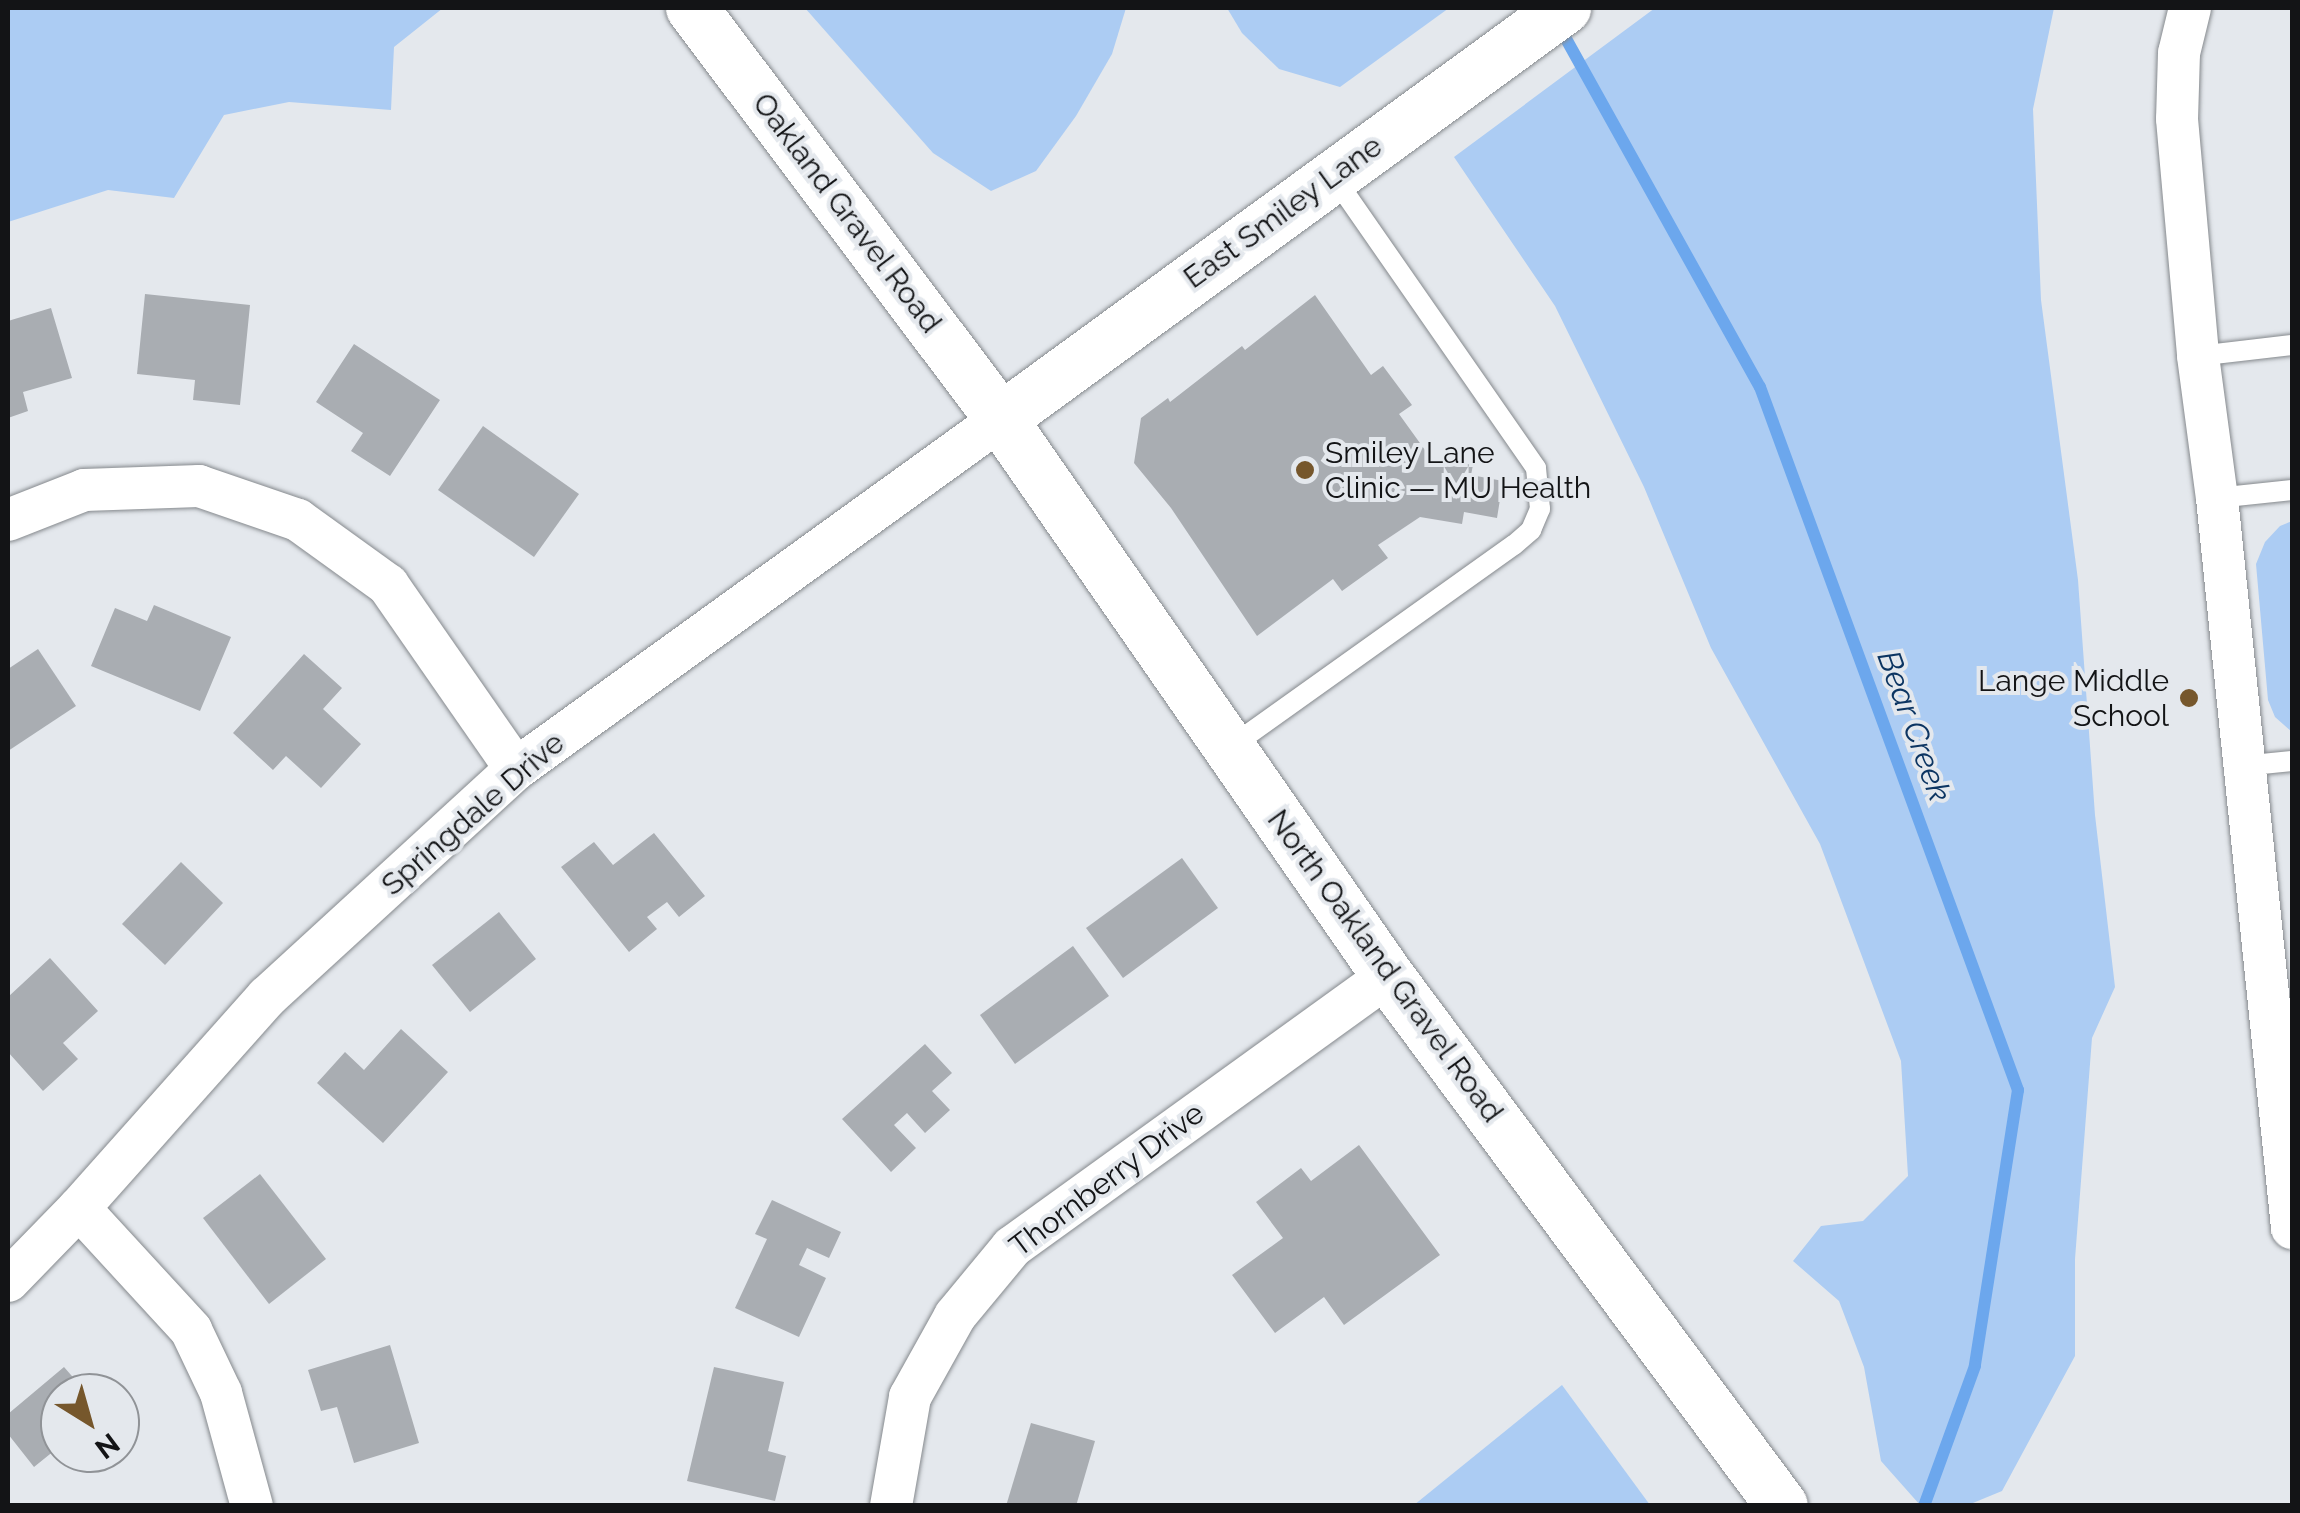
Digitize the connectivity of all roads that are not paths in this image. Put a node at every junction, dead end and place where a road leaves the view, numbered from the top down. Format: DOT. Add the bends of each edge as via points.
graph roads {
  1 [pos="692,8"];
  2 [pos="1565,8"];
  3 [pos="2190,8"];
  4 [pos="1332,175"];
  5 [pos="2292,345"];
  6 [pos="2198,356"];
  7 [pos="1001,418"];
  8 [pos="2292,490"];
  9 [pos="2217,498"];
  10 [pos="8,520"];
  11 [pos="1230,748"];
  12 [pos="2292,761"];
  13 [pos="2242,766"];
  14 [pos="516,769"];
  15 [pos="1388,976"];
  16 [pos="78,1208"];
  17 [pos="2292,1228"];
  18 [pos="8,1280"];
  19 [pos="252,1506"];
  20 [pos="891,1506"];
  21 [pos="1782,1506"];
  1 -- 7 [label="street, Oakland Gravel Road"];
  2 -- 4 [label="street, East Smiley Lane"];
  3 -- 6 [label="street" via="2178,53 2178,119"];
  4 -- 7 [label="street, East Smiley Lane"];
  4 -- 11 [label="lane" via="1536,468 1540,509 1531,530 1514,544"];
  5 -- 6 [label="lane"];
  6 -- 9 [label="street"];
  7 -- 11 [label="street, North Oakland Gravel Road"];
  7 -- 14 [label="street, Springdale Drive"];
  8 -- 9 [label="lane"];
  9 -- 13 [label="street"];
  10 -- 14 [label="street" via="84,490 199,486 298,520 388,586"];
  11 -- 15 [label="street, North Oakland Gravel Road"];
  12 -- 13 [label="lane"];
  13 -- 17 [label="street"];
  14 -- 16 [label="street, Springdale Drive" via="267,996"];
  15 -- 20 [label="street, Thornberry Drive" via="1012,1246 955,1316 910,1397"];
  15 -- 21 [label="street, North Oakland Gravel Road"];
  16 -- 18 [label="street, Springdale Drive"];
  16 -- 19 [label="street" via="191,1330 221,1392"];
}
